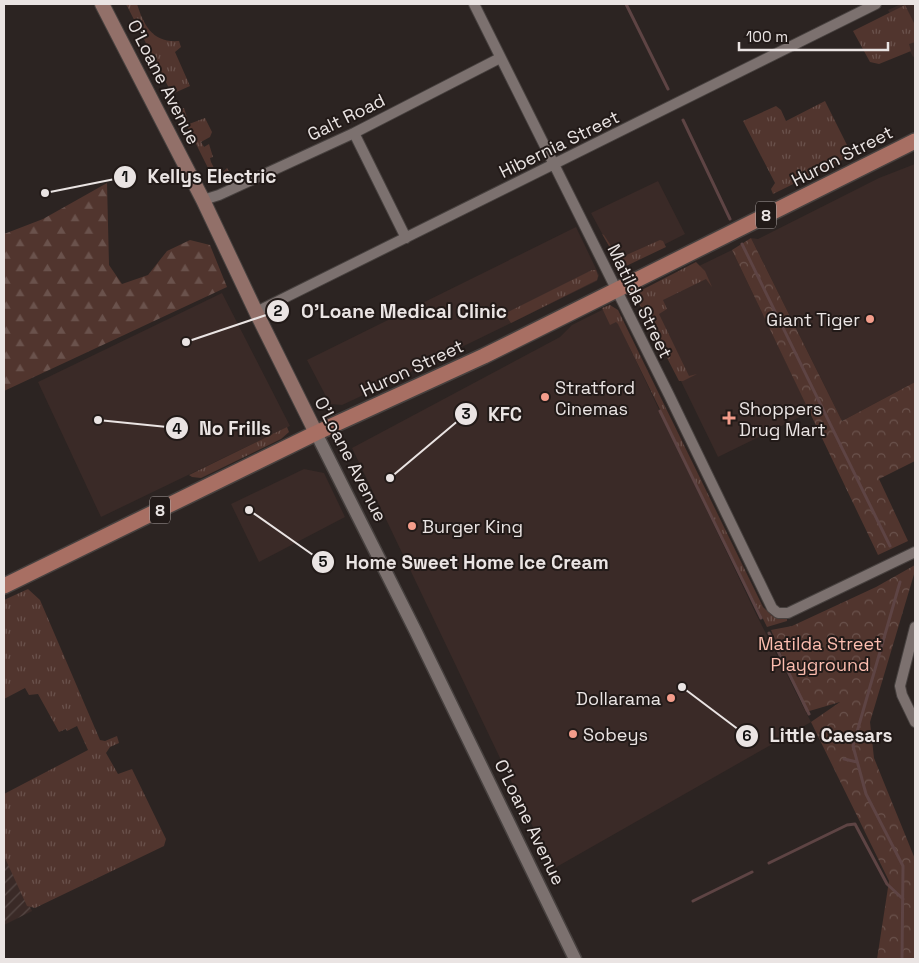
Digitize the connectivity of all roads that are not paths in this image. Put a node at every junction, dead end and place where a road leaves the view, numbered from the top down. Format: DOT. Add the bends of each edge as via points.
graph roads {
  1 [pos="102,4"];
  2 [pos="474,4"];
  3 [pos="876,4"];
  4 [pos="500,58"];
  5 [pos="354,133"];
  6 [pos="915,141"];
  7 [pos="554,165"];
  8 [pos="203,200"];
  9 [pos="406,238"];
  10 [pos="616,290"];
  11 [pos="256,312"];
  12 [pos="316,433"];
  13 [pos="915,552"];
  14 [pos="4,586"];
  15 [pos="915,627"];
  16 [pos="915,722"];
  17 [pos="576,959"];
  1 -- 8 [label="main road, O'Loane Avenue"];
  2 -- 4 [label="street, Matilda Street"];
  3 -- 7 [label="street, Hibernia Street"];
  4 -- 5 [label="street, Galt Road"];
  4 -- 7 [label="street, Matilda Street"];
  5 -- 8 [label="street, Galt Road"];
  5 -- 9 [label="street"];
  6 -- 10 [label="main road, Huron Street / 8"];
  7 -- 9 [label="street, Hibernia Street"];
  7 -- 10 [label="street, Matilda Street"];
  8 -- 11 [label="main road, O'Loane Avenue"];
  9 -- 11 [label="street, Hibernia Street"];
  10 -- 12 [label="main road, Huron Street / 8" via="484,356"];
  10 -- 13 [label="street, Matilda Street" via="772,608 778,613 788,613"];
  11 -- 12 [label="main road, O'Loane Avenue"];
  12 -- 14 [label="main road, Huron Street / 8"];
  12 -- 17 [label="street, O'Loane Avenue"];
  15 -- 16 [label="street" via="900,686"];
}
